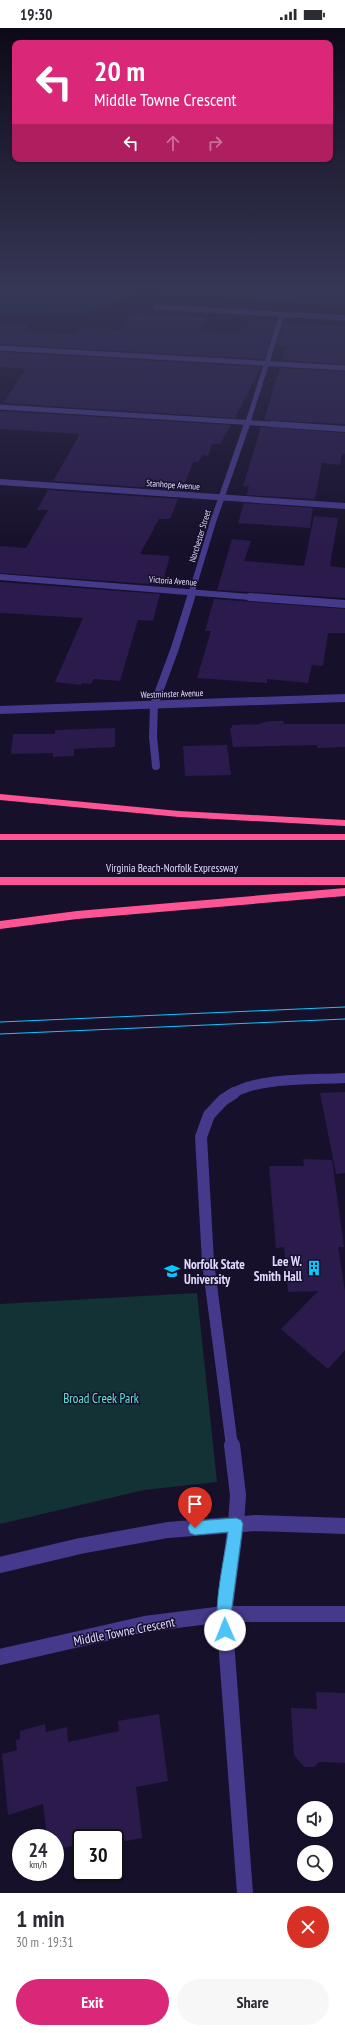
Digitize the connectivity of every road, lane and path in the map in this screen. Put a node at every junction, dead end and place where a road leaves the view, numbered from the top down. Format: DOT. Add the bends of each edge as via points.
graph roads {
  1 [pos="263,376"];
  2 [pos="0,407"];
  3 [pos="247,422"];
  4 [pos="345,429"];
  5 [pos="0,482"];
  6 [pos="222,497"];
  7 [pos="345,506"];
  8 [pos="0,577"];
  9 [pos="192,592"];
  10 [pos="345,604"];
  11 [pos="345,698"];
  12 [pos="154,705"];
  13 [pos="0,707"];
  14 [pos="16,709"];
  15 [pos="0,710"];
  16 [pos="156,766"];
  17 [pos="0,797"];
  18 [pos="345,823"];
  19 [pos="0,837"];
  20 [pos="345,837"];
  21 [pos="0,881"];
  22 [pos="345,881"];
  23 [pos="345,892"];
  24 [pos="0,925"];
  25 [pos="345,1078"];
  26 [pos="236,1524"];
  27 [pos="345,1526"];
  28 [pos="0,1565"];
  29 [pos="224,1614"];
  30 [pos="345,1614"];
  31 [pos="0,1658"];
  32 [pos="245,1893"];
  1 -- 3 [label="street, Norchester Street"];
  2 -- 3 [label="street"];
  3 -- 4 [label="street"];
  3 -- 6 [label="street, Norchester Street"];
  5 -- 6 [label="street, Stanhope Avenue"];
  6 -- 7 [label="street, Stanhope Avenue"];
  6 -- 9 [label="street, Norchester Street" via="212,522"];
  8 -- 9 [label="street, Victoria Avenue"];
  9 -- 10 [label="street, Victoria Avenue"];
  9 -- 12 [label="street, Norchester Street"];
  11 -- 12 [label="street, Westminster Avenue"];
  12 -- 14 [label="street, Westminster Avenue"];
  12 -- 16 [label="street, Norchester Street" via="153,737"];
  13 -- 14 [label="street"];
  14 -- 15 [label="street, Westminster Avenue"];
  17 -- 18 [label="highway" via="179,814"];
  19 -- 20 [label="highway"];
  21 -- 22 [label="highway, Virginia Beach-Norfolk Expressway"];
  23 -- 24 [label="highway" via="77,915"];
  25 -- 26 [label="street" via="260,1083 238,1090 223,1100 209,1115 202,1137 208,1262 238,1495"];
  26 -- 27 [label="street"];
  26 -- 28 [label="street" via="168,1530 80,1546"];
  26 -- 29 [label="street"];
  29 -- 30 [label="street, Middle Towne Crescent"];
  29 -- 31 [label="street, Middle Towne Crescent" via="145,1624"];
  29 -- 32 [label="street"];
}
